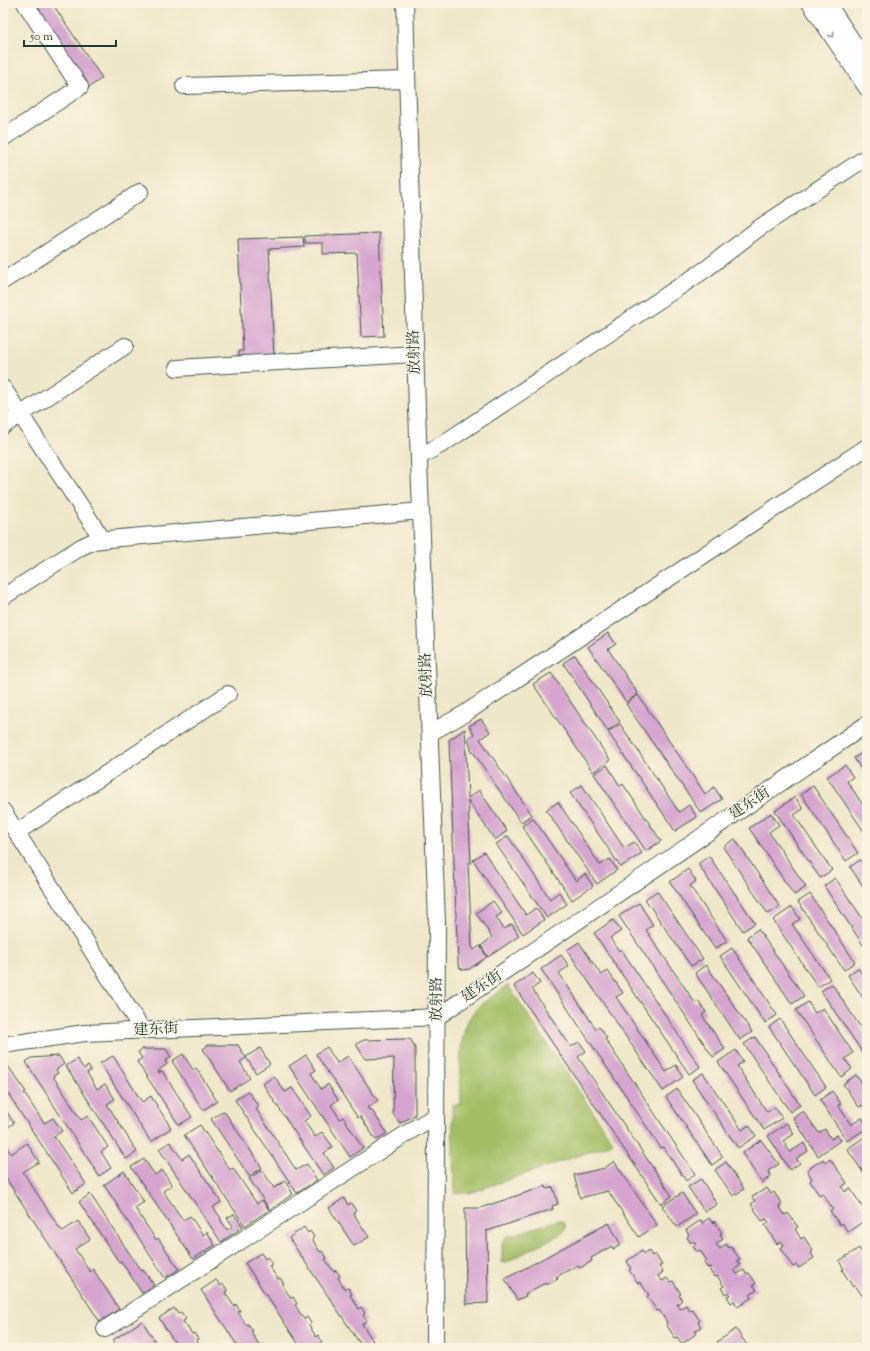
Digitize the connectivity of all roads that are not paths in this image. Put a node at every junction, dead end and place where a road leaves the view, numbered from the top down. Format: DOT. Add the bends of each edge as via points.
graph roads {
  1 [pos="25,3"];
  2 [pos="405,3"];
  3 [pos="810,3"];
  4 [pos="827,3"];
  5 [pos="867,63"];
  6 [pos="407,80"];
  7 [pos="184,86"];
  8 [pos="867,88"];
  9 [pos="3,138"];
  10 [pos="867,157"];
  11 [pos="140,192"];
  12 [pos="3,281"];
  13 [pos="125,346"];
  14 [pos="415,354"];
  15 [pos="177,368"];
  16 [pos="3,388"];
  17 [pos="20,415"];
  18 [pos="3,426"];
  19 [pos="867,447"];
  20 [pos="419,457"];
  21 [pos="421,511"];
  22 [pos="103,540"];
  23 [pos="3,597"];
  24 [pos="228,694"];
  25 [pos="867,724"];
  26 [pos="430,732"];
  27 [pos="3,811"];
  28 [pos="17,832"];
  29 [pos="437,1018"];
  30 [pos="143,1031"];
  31 [pos="3,1045"];
  32 [pos="436,1116"];
  33 [pos="105,1329"];
  34 [pos="435,1348"];
  1 -- 9 [label="street" via="80,87"];
  2 -- 6 [label="street, 放射路"];
  3 -- 8 [label="street, one-way"];
  4 -- 5 [label="street"];
  6 -- 7 [label="street"];
  6 -- 14 [label="street, 放射路"];
  10 -- 20 [label="street" via="759,228 699,273 444,443"];
  11 -- 12 [label="street"];
  13 -- 17 [label="street"];
  14 -- 15 [label="street"];
  14 -- 20 [label="street, 放射路"];
  16 -- 17 [label="street"];
  17 -- 18 [label="street"];
  17 -- 22 [label="street"];
  19 -- 26 [label="street" via="464,714"];
  20 -- 21 [label="street, 放射路"];
  21 -- 22 [label="street"];
  21 -- 26 [label="street, 放射路"];
  22 -- 23 [label="street" via="81,547"];
  24 -- 28 [label="street"];
  25 -- 29 [label="street, 建东街"];
  26 -- 29 [label="street, 放射路" via="437,922"];
  27 -- 28 [label="street"];
  28 -- 30 [label="street"];
  29 -- 30 [label="street, 建东街"];
  29 -- 32 [label="street, 放射路"];
  30 -- 31 [label="street, 建东街" via="85,1033"];
  32 -- 33 [label="street"];
  32 -- 34 [label="street, 放射路"];
}
